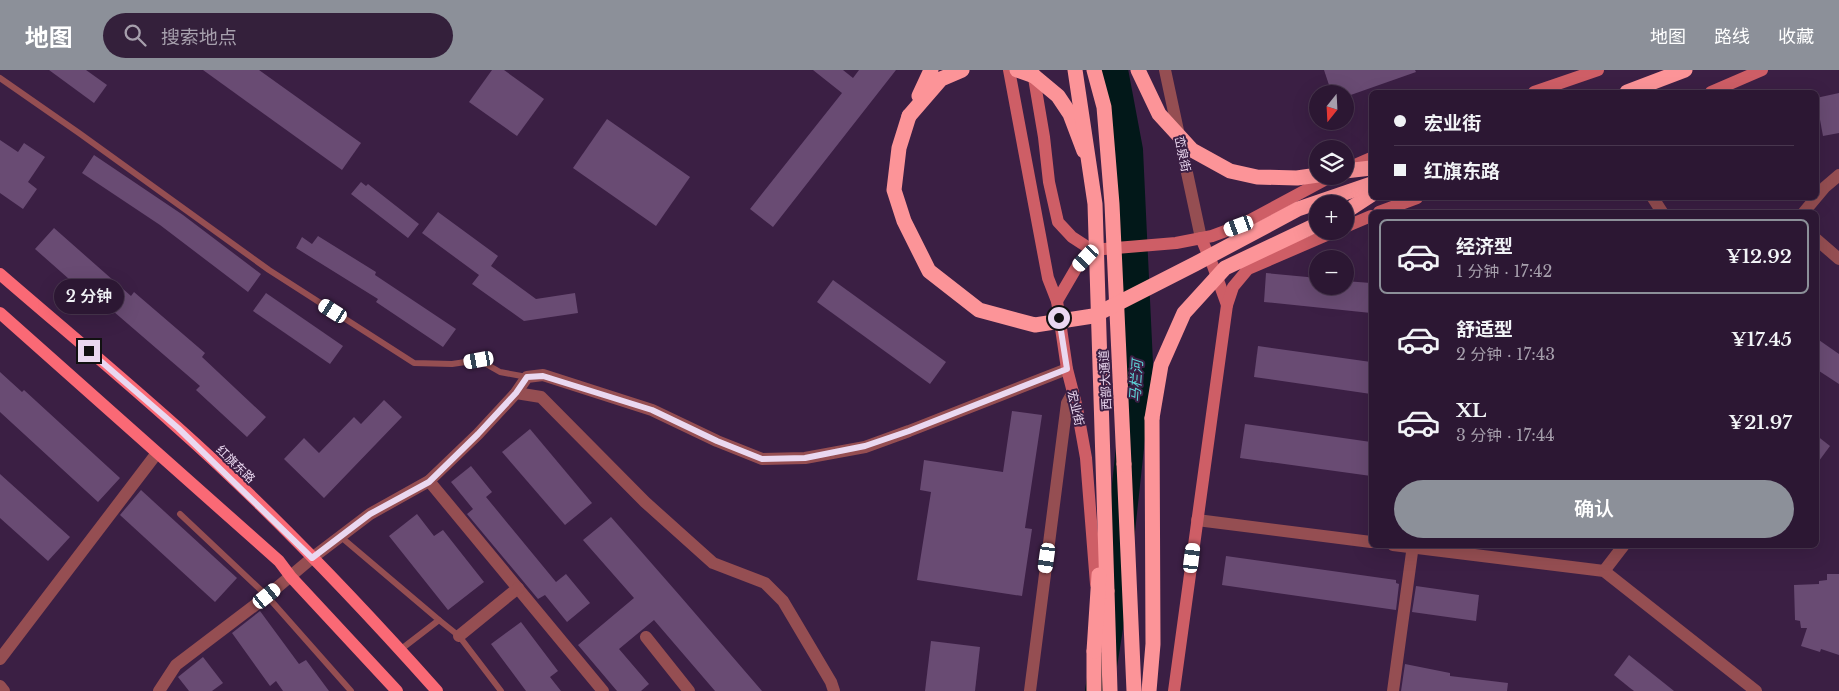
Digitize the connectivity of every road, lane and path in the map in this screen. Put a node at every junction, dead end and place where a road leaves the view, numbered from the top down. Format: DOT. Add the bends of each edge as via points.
graph roads {
  1 [pos="932,70"];
  2 [pos="962,70"];
  3 [pos="1009,70"];
  4 [pos="1017,70"];
  5 [pos="1032,70"];
  6 [pos="1075,70"];
  7 [pos="1094,70"];
  8 [pos="1138,70"];
  9 [pos="1165,70"];
  10 [pos="1598,70"];
  11 [pos="1684,70"];
  12 [pos="1762,70"];
  13 [pos="0,78"];
  14 [pos="1540,90"];
  15 [pos="1632,90"];
  16 [pos="1716,90"];
  17 [pos="909,116"];
  18 [pos="1369,159"];
  19 [pos="1354,166"];
  20 [pos="1369,168"];
  21 [pos="1354,169"];
  22 [pos="1839,175"];
  23 [pos="1309,176"];
  24 [pos="1315,185"];
  25 [pos="1369,185"];
  26 [pos="1093,186"];
  27 [pos="1819,194"];
  28 [pos="1369,196"];
  29 [pos="1412,200"];
  30 [pos="1814,200"];
  31 [pos="1354,206"];
  32 [pos="1385,210"];
  33 [pos="1806,210"];
  34 [pos="1369,217"];
  35 [pos="1354,223"];
  36 [pos="1309,228"];
  37 [pos="1201,238"];
  38 [pos="1315,240"];
  39 [pos="1819,241"];
  40 [pos="1092,250"];
  41 [pos="1839,258"];
  42 [pos="0,274"];
  43 [pos="1057,301"];
  44 [pos="1227,305"];
  45 [pos="0,313"];
  46 [pos="1067,369"];
  47 [pos="527,377"];
  48 [pos="1073,392"];
  49 [pos="516,393"];
  50 [pos="157,453"];
  51 [pos="429,482"];
  52 [pos="180,514"];
  53 [pos="1104,515"];
  54 [pos="1197,520"];
  55 [pos="341,538"];
  56 [pos="1369,542"];
  57 [pos="1413,548"];
  58 [pos="1428,548"];
  59 [pos="1622,548"];
  60 [pos="312,558"];
  61 [pos="1604,572"];
  62 [pos="291,576"];
  63 [pos="518,588"];
  64 [pos="267,596"];
  65 [pos="439,620"];
  66 [pos="459,636"];
  67 [pos="646,637"];
  68 [pos="400,650"];
  69 [pos="0,659"];
  70 [pos="0,686"];
  71 [pos="4,691"];
  72 [pos="160,691"];
  73 [pos="351,691"];
  74 [pos="397,691"];
  75 [pos="436,691"];
  76 [pos="501,691"];
  77 [pos="603,691"];
  78 [pos="689,691"];
  79 [pos="834,691"];
  80 [pos="1030,691"];
  81 [pos="1094,691"];
  82 [pos="1104,691"];
  83 [pos="1110,691"];
  84 [pos="1134,691"];
  85 [pos="1149,691"];
  86 [pos="1174,691"];
  87 [pos="1393,691"];
  88 [pos="1756,691"];
  1 -- 17 [label="highway"];
  2 -- 17 [label="highway" via="941,79"];
  3 -- 43 [label="main road, 宏业街" via="1048,278"];
  4 -- 26 [label="highway, bridge" via="1034,76 1058,96 1070,114"];
  5 -- 40 [label="main road" via="1058,222 1072,237"];
  6 -- 26 [label="highway, 西部大通道, bridge"];
  7 -- 84 [label="highway, 西部大通道, bridge" via="1104,107 1112,204"];
  8 -- 23 [label="highway, bridge" via="1159,114 1192,150 1230,171 1258,177"];
  9 -- 37 [label="street, 峦泉街"];
  10 -- 14 [label="main road"];
  11 -- 15 [label="highway"];
  12 -- 16 [label="main road"];
  13 -- 47 [label="lane" via="269,270 414,363 452,364 479,360 500,372"];
  17 -- 25 [label="highway, bridge" via="899,148 894,190 904,221 929,271 979,310 1035,325 1093,316 1298,209"];
  18 -- 19 [label="main road"];
  20 -- 21 [label="highway"];
  22 -- 27 [label="street"];
  24 -- 37 [label="main road" via="1239,226"];
  26 -- 53 [label="highway, 西部大通道, bridge"];
  28 -- 31 [label="highway"];
  29 -- 32 [label="main road"];
  30 -- 33 [label="street"];
  34 -- 35 [label="main road"];
  36 -- 85 [label="highway, bridge" via="1225,268 1184,313 1161,365 1152,418 1153,644"];
  37 -- 40 [label="main road"];
  37 -- 44 [label="main road"];
  38 -- 44 [label="main road" via="1248,269 1233,287"];
  39 -- 41 [label="street"];
  40 -- 43 [label="main road" via="1078,265"];
  42 -- 60 [label="main road, 红旗东路" via="178,428"];
  43 -- 46 [label="main road, 宏业街"];
  44 -- 54 [label="main road"];
  45 -- 50 [label="main road"];
  46 -- 47 [label="street" via="865,446 805,458 762,459 652,410 543,376"];
  46 -- 48 [label="main road, 宏业街"];
  47 -- 49 [label="street"];
  48 -- 80 [label="street" via="1067,403"];
  48 -- 82 [label="main road, 宏业街, bridge" via="1086,458"];
  49 -- 51 [label="street"];
  49 -- 79 [label="street" via="541,396 645,502 713,563 765,584 783,601"];
  50 -- 62 [label="main road" via="279,561"];
  50 -- 69 [label="street"];
  51 -- 55 [label="street" via="370,514"];
  51 -- 63 [label="street"];
  52 -- 64 [label="lane"];
  53 -- 81 [label="highway, bridge"];
  53 -- 83 [label="highway, 西部大通道, bridge"];
  54 -- 56 [label="street"];
  54 -- 86 [label="main road"];
  55 -- 60 [label="street"];
  55 -- 65 [label="lane"];
  57 -- 87 [label="street"];
  58 -- 61 [label="street"];
  59 -- 61 [label="street"];
  60 -- 62 [label="street"];
  60 -- 68 [label="main road, 红旗东路"];
  61 -- 88 [label="street"];
  62 -- 64 [label="street"];
  62 -- 74 [label="main road"];
  63 -- 66 [label="street"];
  63 -- 77 [label="street"];
  64 -- 72 [label="street" via="176,665"];
  64 -- 73 [label="lane"];
  65 -- 66 [label="lane"];
  65 -- 68 [label="lane"];
  66 -- 76 [label="lane"];
  67 -- 78 [label="street"];
  68 -- 75 [label="main road, 红旗东路"];
  70 -- 71 [label="street"];
}
